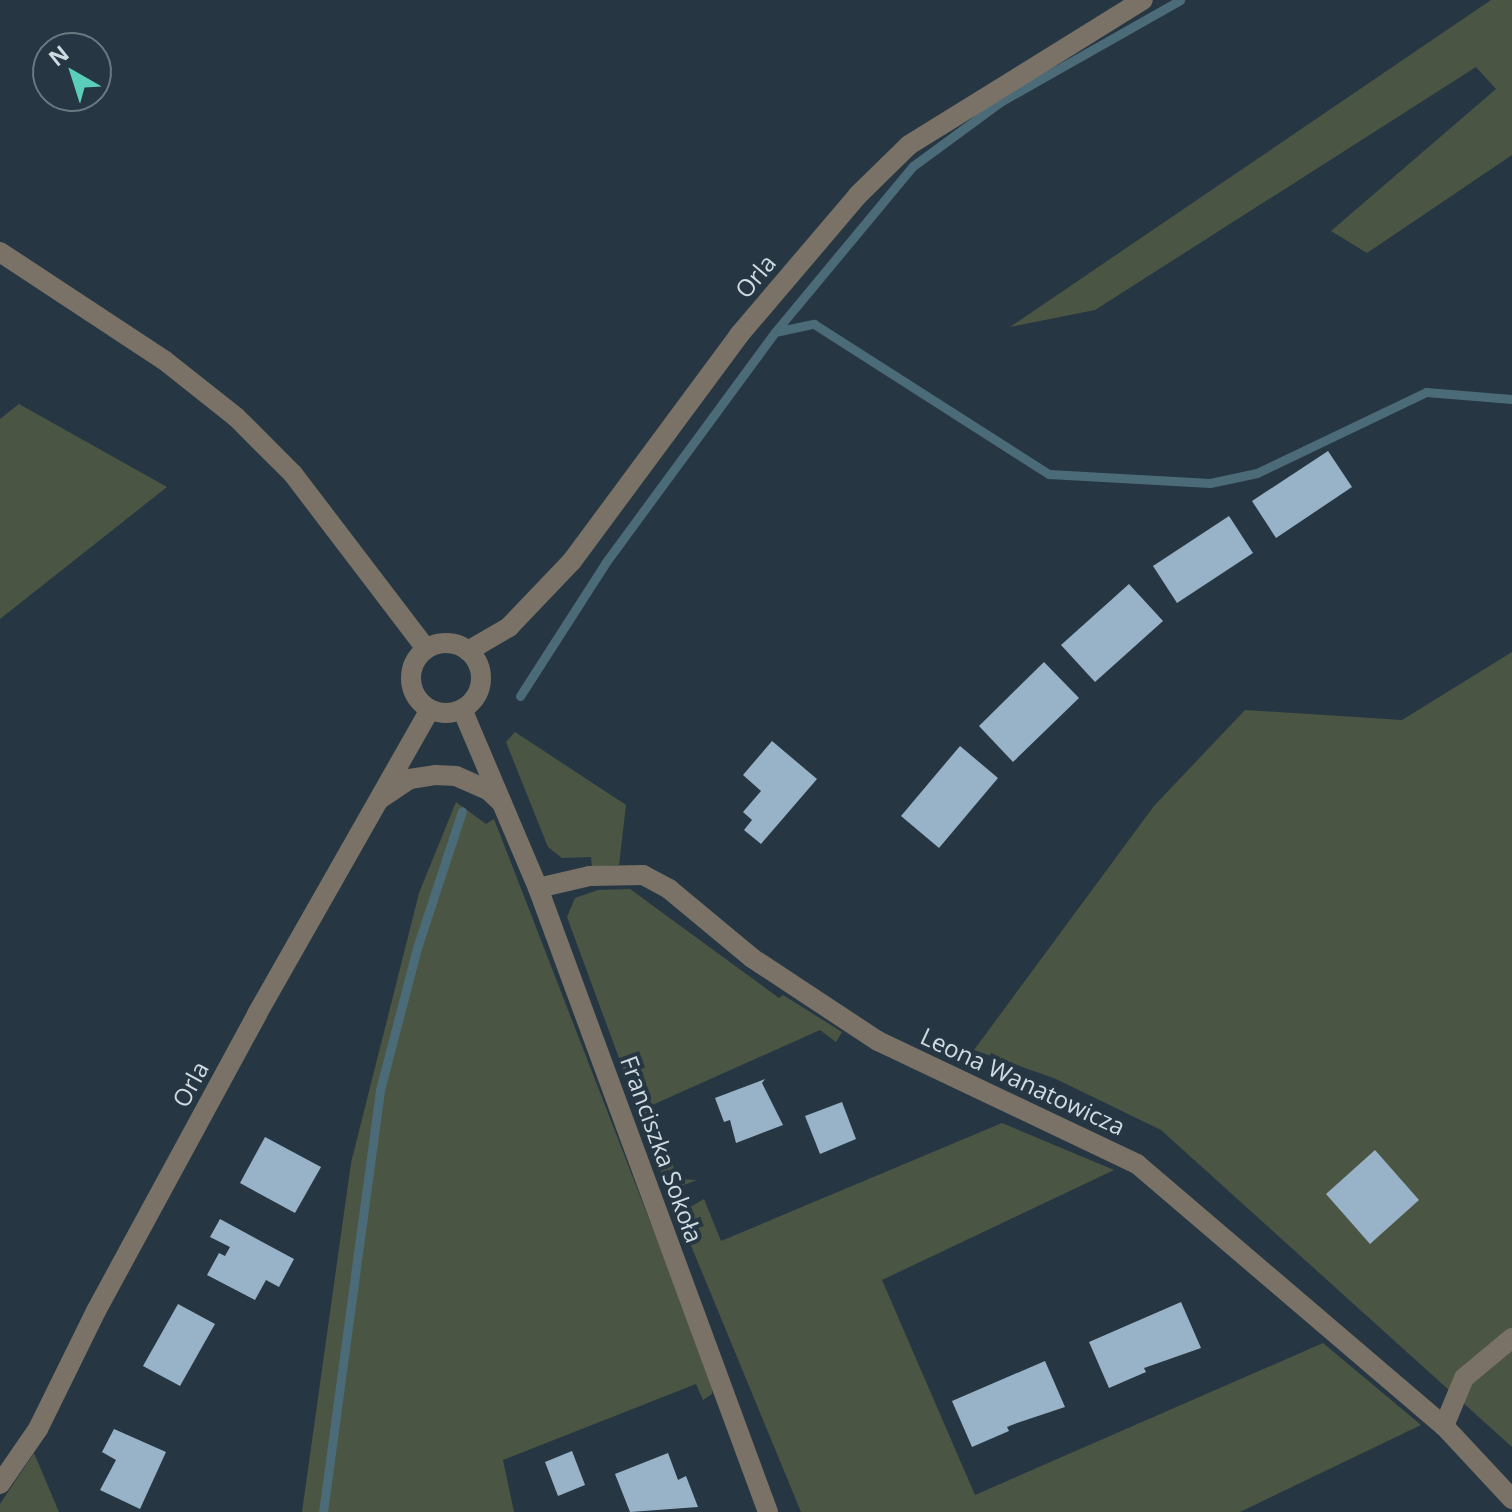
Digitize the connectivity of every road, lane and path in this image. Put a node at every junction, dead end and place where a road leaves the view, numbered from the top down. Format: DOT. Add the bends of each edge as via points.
graph roads {
  1 [pos="1143,0"];
  2 [pos="0,252"];
  3 [pos="425,647"];
  4 [pos="468,651"];
  5 [pos="462,709"];
  6 [pos="430,710"];
  7 [pos="376,802"];
  8 [pos="505,805"];
  9 [pos="538,888"];
  10 [pos="1512,1338"];
  11 [pos="1444,1426"];
  12 [pos="0,1484"];
  13 [pos="1512,1499"];
  14 [pos="768,1512"];
  1 -- 4 [label="street, Orla" via="909,145 858,195 739,335 572,561 509,627"];
  2 -- 3 [label="street" via="164,360 236,417 293,474"];
  3 -- 4 [label="street" via="438,642"];
  3 -- 6 [label="street" via="411,683"];
  4 -- 5 [label="street" via="481,683"];
  5 -- 6 [label="street"];
  5 -- 8 [label="street, Franciszka Sokoła"];
  6 -- 7 [label="street, Orla"];
  7 -- 8 [label="street" via="410,779 435,775 456,776 488,790"];
  7 -- 12 [label="street, Orla" via="96,1311 38,1429"];
  8 -- 9 [label="street, Franciszka Sokoła"];
  9 -- 11 [label="street, Leona Wanatowicza" via="590,876 643,875 669,889 752,958 878,1041 1137,1164"];
  9 -- 14 [label="street, Franciszka Sokoła"];
  10 -- 11 [label="street" via="1464,1378"];
  11 -- 13 [label="street, Leona Wanatowicza"];
}
